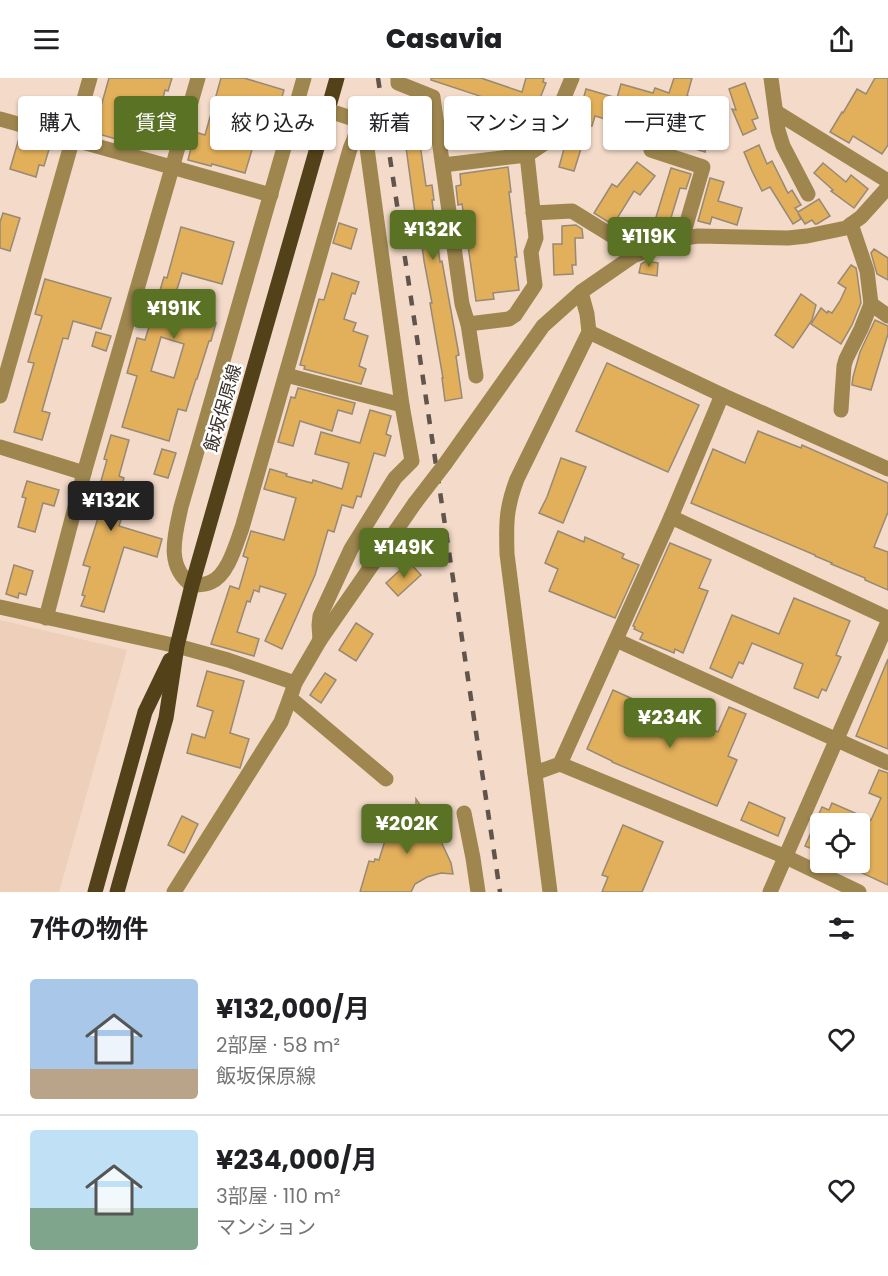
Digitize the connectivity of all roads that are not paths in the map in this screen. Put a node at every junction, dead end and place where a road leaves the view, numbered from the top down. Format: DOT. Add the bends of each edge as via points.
graph roads {
  1 [pos="90,78"];
  2 [pos="198,78"];
  3 [pos="304,78"];
  4 [pos="338,78"];
  5 [pos="398,78"];
  6 [pos="572,78"];
  7 [pos="771,78"];
  8 [pos="85,96"];
  9 [pos="303,96"];
  10 [pos="776,112"];
  11 [pos="0,119"];
  12 [pos="18,124"];
  13 [pos="102,148"];
  14 [pos="69,150"];
  15 [pos="286,150"];
  16 [pos="350,150"];
  17 [pos="367,150"];
  18 [pos="651,150"];
  19 [pos="527,155"];
  20 [pos="443,165"];
  21 [pos="172,167"];
  22 [pos="888,181"];
  23 [pos="888,187"];
  24 [pos="808,194"];
  25 [pos="271,195"];
  26 [pos="533,213"];
  27 [pos="851,224"];
  28 [pos="682,239"];
  29 [pos="640,254"];
  30 [pos="581,292"];
  31 [pos="871,304"];
  32 [pos="888,316"];
  33 [pos="468,324"];
  34 [pos="589,332"];
  35 [pos="286,375"];
  36 [pos="476,376"];
  37 [pos="722,395"];
  38 [pos="0,396"];
  39 [pos="402,405"];
  40 [pos="841,410"];
  41 [pos="0,447"];
  42 [pos="888,469"];
  43 [pos="84,473"];
  44 [pos="671,517"];
  45 [pos="192,585"];
  46 [pos="0,607"];
  47 [pos="46,618"];
  48 [pos="888,620"];
  49 [pos="320,640"];
  50 [pos="616,640"];
  51 [pos="177,646"];
  52 [pos="293,691"];
  53 [pos="837,740"];
  54 [pos="888,763"];
  55 [pos="560,764"];
  56 [pos="534,773"];
  57 [pos="386,779"];
  58 [pos="464,813"];
  59 [pos="786,857"];
  60 [pos="94,892"];
  61 [pos="117,892"];
  62 [pos="174,892"];
  63 [pos="478,892"];
  64 [pos="550,892"];
  65 [pos="770,892"];
  66 [pos="858,892"];
  1 -- 8 [label="street"];
  2 -- 21 [label="street"];
  3 -- 9 [label="street"];
  4 -- 45 [label="main road, 飯坂保原線"];
  5 -- 20 [label="street" via="398,83 433,97"];
  6 -- 19 [label="street" via="545,143"];
  7 -- 10 [label="street"];
  10 -- 22 [label="street"];
  10 -- 24 [label="street" via="783,146"];
  11 -- 12 [label="street"];
  13 -- 21 [label="street"];
  14 -- 38 [label="street"];
  15 -- 25 [label="street"];
  16 -- 35 [label="street"];
  17 -- 39 [label="street"];
  18 -- 28 [label="street" via="703,167"];
  19 -- 20 [label="street"];
  19 -- 26 [label="street"];
  20 -- 33 [label="street"];
  21 -- 25 [label="street"];
  21 -- 43 [label="street"];
  23 -- 27 [label="street"];
  25 -- 45 [label="street" via="181,507 175,560 177,569"];
  26 -- 29 [label="street" via="572,211"];
  26 -- 33 [label="street" via="536,238 531,252 535,285 509,319"];
  27 -- 28 [label="street" via="788,238"];
  27 -- 31 [label="street" via="867,271"];
  28 -- 29 [label="street"];
  29 -- 30 [label="street"];
  30 -- 34 [label="street"];
  30 -- 49 [label="street, bridge" via="543,326"];
  31 -- 32 [label="street"];
  31 -- 40 [label="street" via="844,366"];
  33 -- 36 [label="street"];
  34 -- 37 [label="street"];
  34 -- 56 [label="street" via="517,479 507,512 507,554"];
  35 -- 39 [label="street"];
  35 -- 45 [label="street" via="229,562 217,579"];
  37 -- 42 [label="street"];
  37 -- 44 [label="street"];
  39 -- 49 [label="street" via="412,461 395,478 351,549 320,616"];
  41 -- 43 [label="street"];
  43 -- 47 [label="street"];
  44 -- 48 [label="street"];
  44 -- 50 [label="street"];
  45 -- 51 [label="main road, 飯坂保原線"];
  46 -- 47 [label="street"];
  47 -- 51 [label="street"];
  48 -- 53 [label="street"];
  49 -- 52 [label="street"];
  50 -- 53 [label="street"];
  50 -- 55 [label="street"];
  51 -- 52 [label="street" via="228,660"];
  51 -- 60 [label="main road, 飯坂保原線" via="145,712"];
  51 -- 61 [label="main road, 飯坂保原線" via="166,718"];
  52 -- 57 [label="street"];
  52 -- 62 [label="street" via="281,722"];
  53 -- 54 [label="street"];
  53 -- 59 [label="street"];
  55 -- 56 [label="street"];
  55 -- 59 [label="street"];
  56 -- 64 [label="street"];
  58 -- 63 [label="street"];
  59 -- 65 [label="street"];
  59 -- 66 [label="street"];
}
